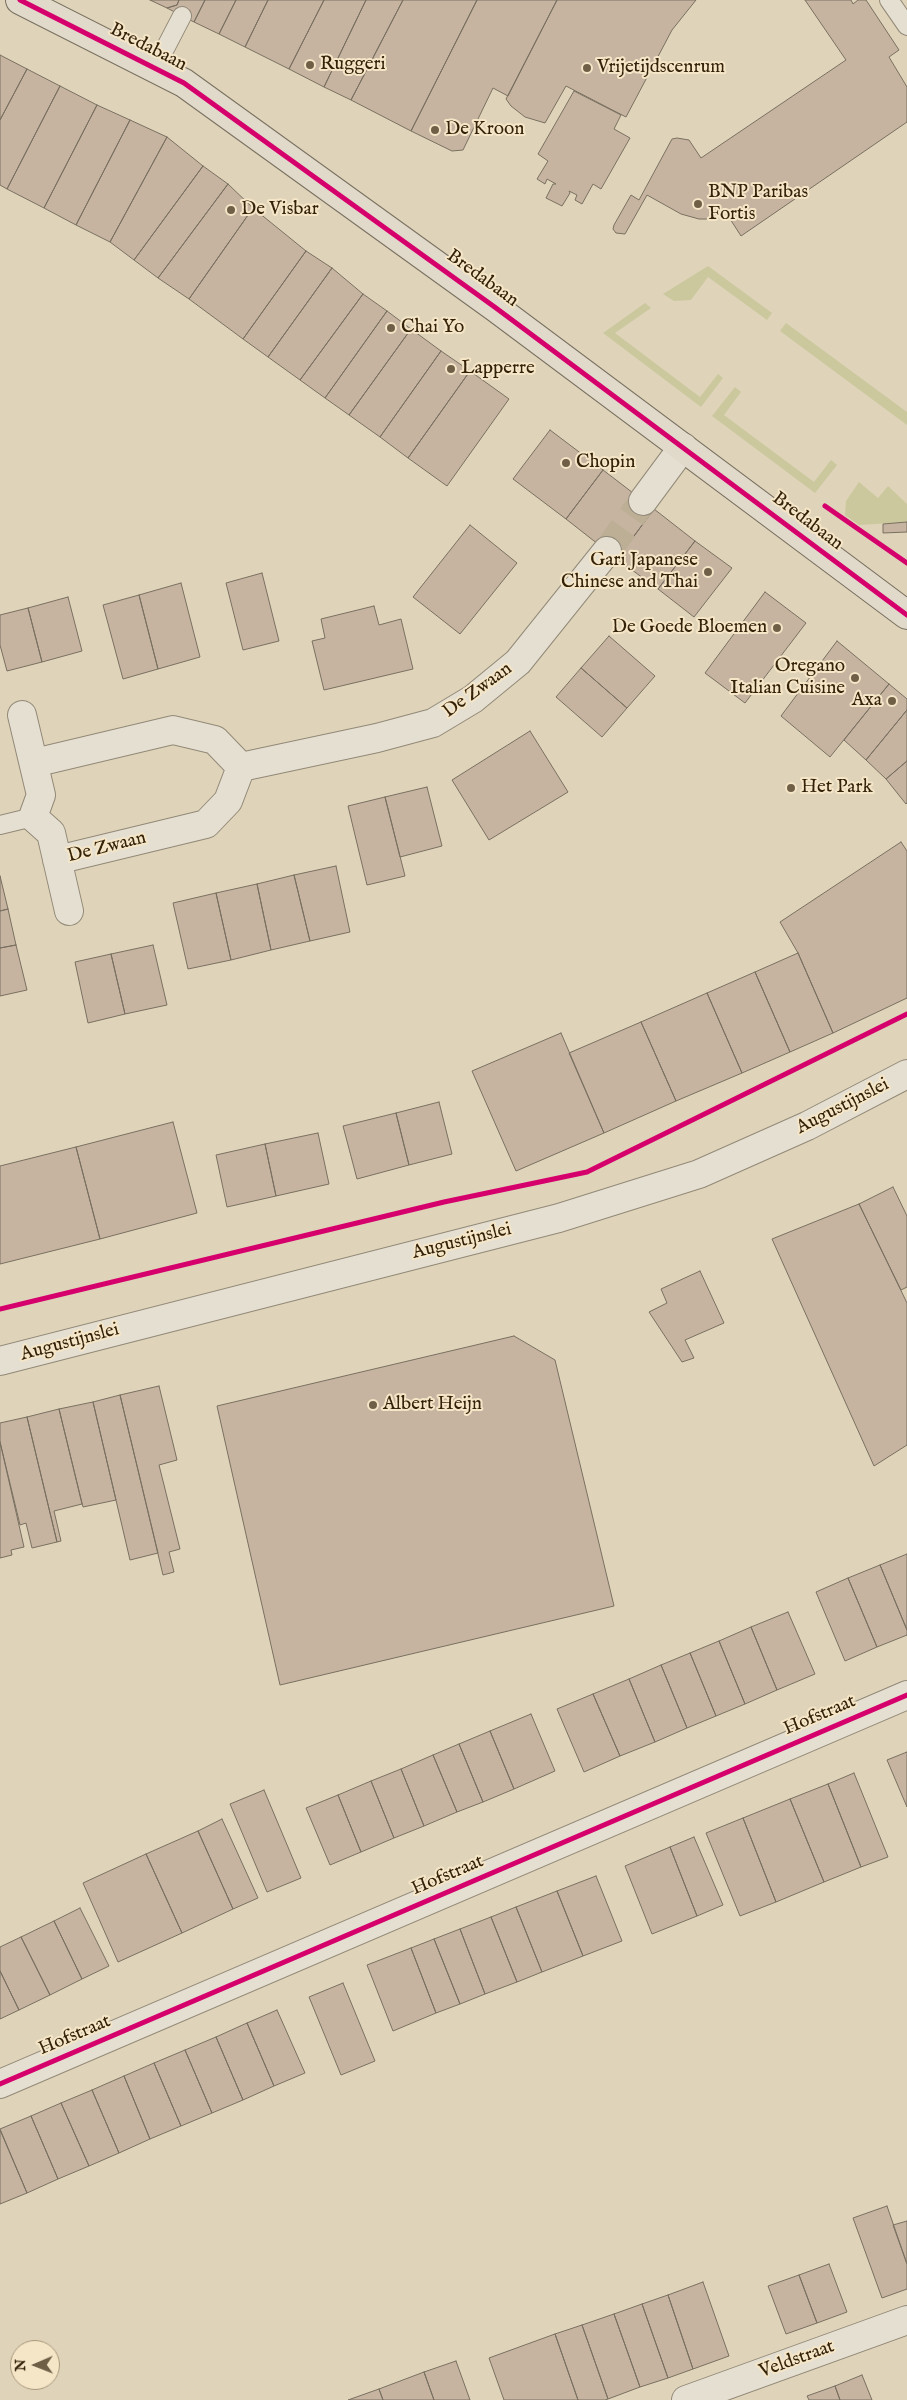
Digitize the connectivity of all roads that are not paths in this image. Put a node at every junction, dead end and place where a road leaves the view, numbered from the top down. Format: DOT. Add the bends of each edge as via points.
graph roads {
  1 [pos="20,0"];
  2 [pos="889,0"];
  3 [pos="182,16"];
  4 [pos="907,26"];
  5 [pos="155,68"];
  6 [pos="683,447"];
  7 [pos="643,501"];
  8 [pos="607,551"];
  9 [pos="907,615"];
  10 [pos="22,715"];
  11 [pos="34,763"];
  12 [pos="241,767"];
  13 [pos="33,817"];
  14 [pos="0,825"];
  15 [pos="57,860"];
  16 [pos="69,911"];
  17 [pos="907,1074"];
  18 [pos="0,1361"];
  19 [pos="907,1695"];
  20 [pos="0,2084"];
  21 [pos="907,2320"];
  22 [pos="686,2400"];
  1 -- 5 [label="main road, Bredabaan"];
  2 -- 4 [label="lane"];
  3 -- 5 [label="lane"];
  5 -- 6 [label="main road, Bredabaan" via="184,82 275,146"];
  6 -- 7 [label="street"];
  6 -- 9 [label="main road, Bredabaan"];
  8 -- 12 [label="street, De Zwaan" via="518,662 473,699 434,723"];
  10 -- 11 [label="street"];
  11 -- 12 [label="street" via="173,730 215,740"];
  11 -- 13 [label="street" via="41,794"];
  12 -- 15 [label="street, De Zwaan" via="228,801 206,824"];
  13 -- 14 [label="lane"];
  13 -- 15 [label="street, De Zwaan" via="51,833"];
  15 -- 16 [label="street, De Zwaan"];
  17 -- 18 [label="street, Augustijnslei" via="807,1126 690,1177 559,1218"];
  19 -- 20 [label="street, Hofstraat"];
  21 -- 22 [label="street, Veldstraat"];
}
